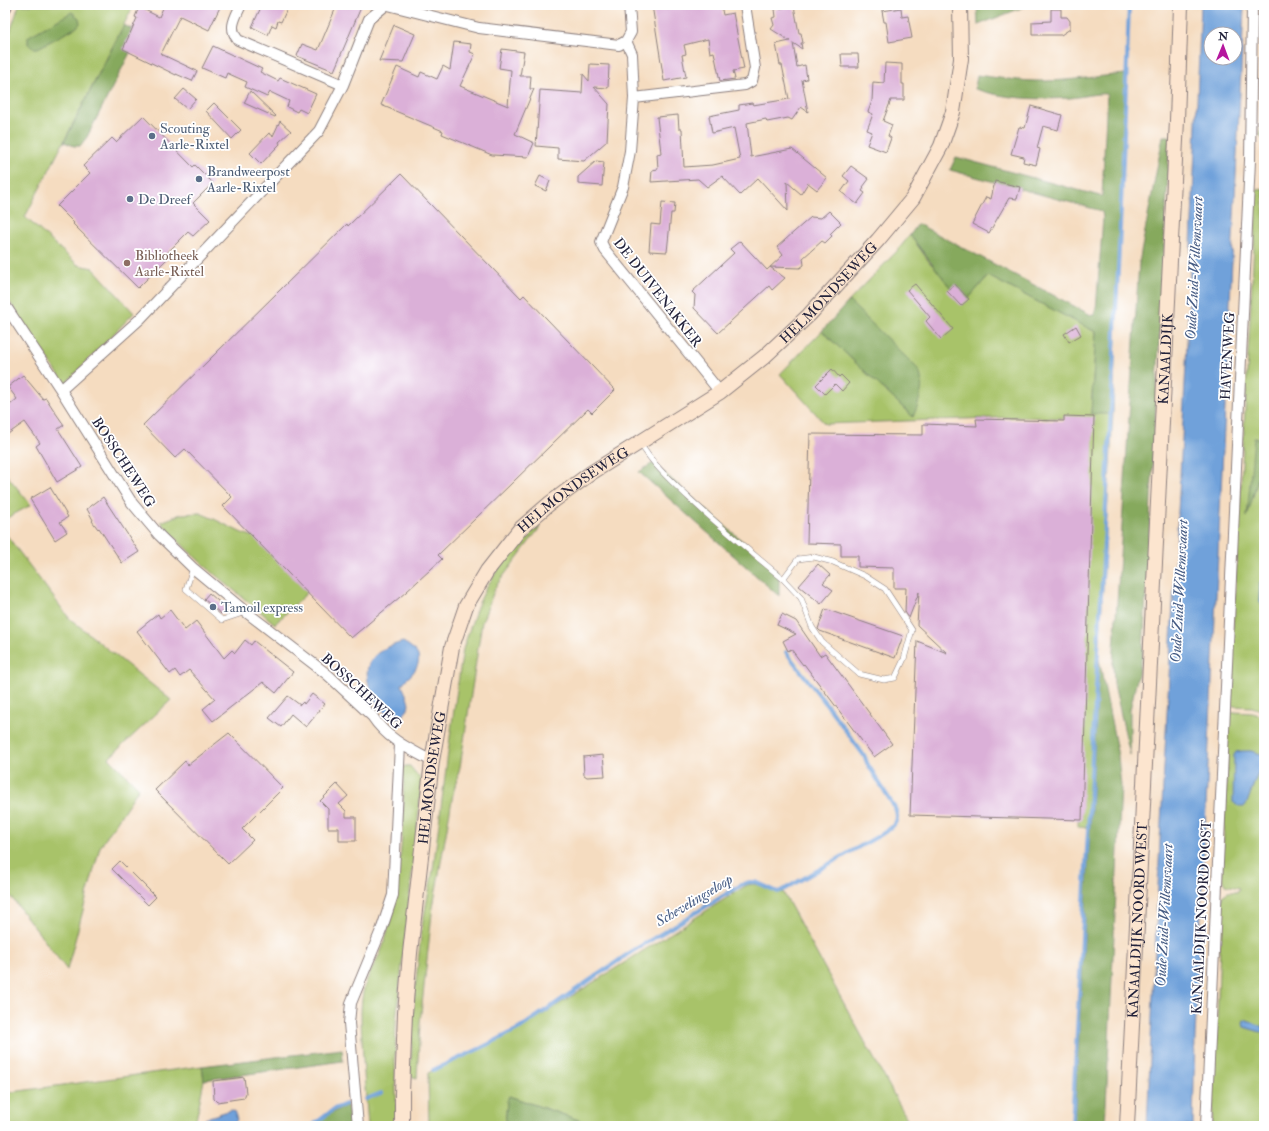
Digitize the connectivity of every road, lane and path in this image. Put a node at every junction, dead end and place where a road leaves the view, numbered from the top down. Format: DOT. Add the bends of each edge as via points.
graph roads {
  1 [pos="7,5"];
  2 [pos="241,5"];
  3 [pos="387,5"];
  4 [pos="629,5"];
  5 [pos="745,5"];
  6 [pos="960,5"];
  7 [pos="1181,5"];
  8 [pos="1252,5"];
  9 [pos="5,10"];
  10 [pos="626,41"];
  11 [pos="343,85"];
  12 [pos="634,98"];
  13 [pos="5,305"];
  14 [pos="61,390"];
  15 [pos="720,392"];
  16 [pos="640,443"];
  17 [pos="193,568"];
  18 [pos="782,579"];
  19 [pos="246,612"];
  20 [pos="1224,709"];
  21 [pos="1147,714"];
  22 [pos="400,744"];
  23 [pos="432,760"];
  24 [pos="358,1126"];
  25 [pos="402,1126"];
  26 [pos="1127,1126"];
  27 [pos="1206,1126"];
  1 -- 9 [label="street"];
  2 -- 11 [label="street" via="232,34 238,40"];
  3 -- 10 [label="street" via="479,28 619,45"];
  3 -- 11 [label="street" via="369,19"];
  4 -- 10 [label="street" via="631,32"];
  5 -- 12 [label="street" via="755,68 752,81 745,85"];
  6 -- 15 [label="street, HELMONDSEWEG" via="961,59 953,112 941,146 913,198 809,316"];
  7 -- 21 [label="street, KANAALDIJK"];
  8 -- 20 [label="street, HAVENWEG" via="1249,168"];
  10 -- 12 [label="street, DE DUIVENAKKER" via="632,54"];
  11 -- 14 [label="street" via="319,131 140,319"];
  12 -- 15 [label="street, DE DUIVENAKKER" via="630,151 623,187 601,242"];
  13 -- 14 [label="street, BOSSCHEWEG"];
  14 -- 17 [label="street, BOSSCHEWEG" via="132,503 159,535"];
  15 -- 16 [label="street, HELMONDSEWEG"];
  16 -- 18 [label="lane" via="662,472"];
  16 -- 23 [label="street, HELMONDSEWEG" via="549,504 520,529 486,571 466,606 452,646"];
  17 -- 19 [label="street, BOSSCHEWEG"];
  17 -- 19 [label="lane" via="186,589 209,610 222,620"];
  18 -- 18 [label="lane" via="801,598 812,627 822,642 859,674 884,680 896,678 912,630 885,588 833,562 814,557 798,559"];
  19 -- 22 [label="street, BOSSCHEWEG" via="328,675"];
  20 -- 27 [label="street, KANAALDIJK NOORD OOST"];
  21 -- 26 [label="street, KANAALDIJK NOORD WEST"];
  22 -- 23 [label="street, BOSSCHEWEG"];
  22 -- 24 [label="street, HELMONDSEWEG" via="393,895 352,1003 349,1023"];
  23 -- 25 [label="street, HELMONDSEWEG" via="408,975"];
}
